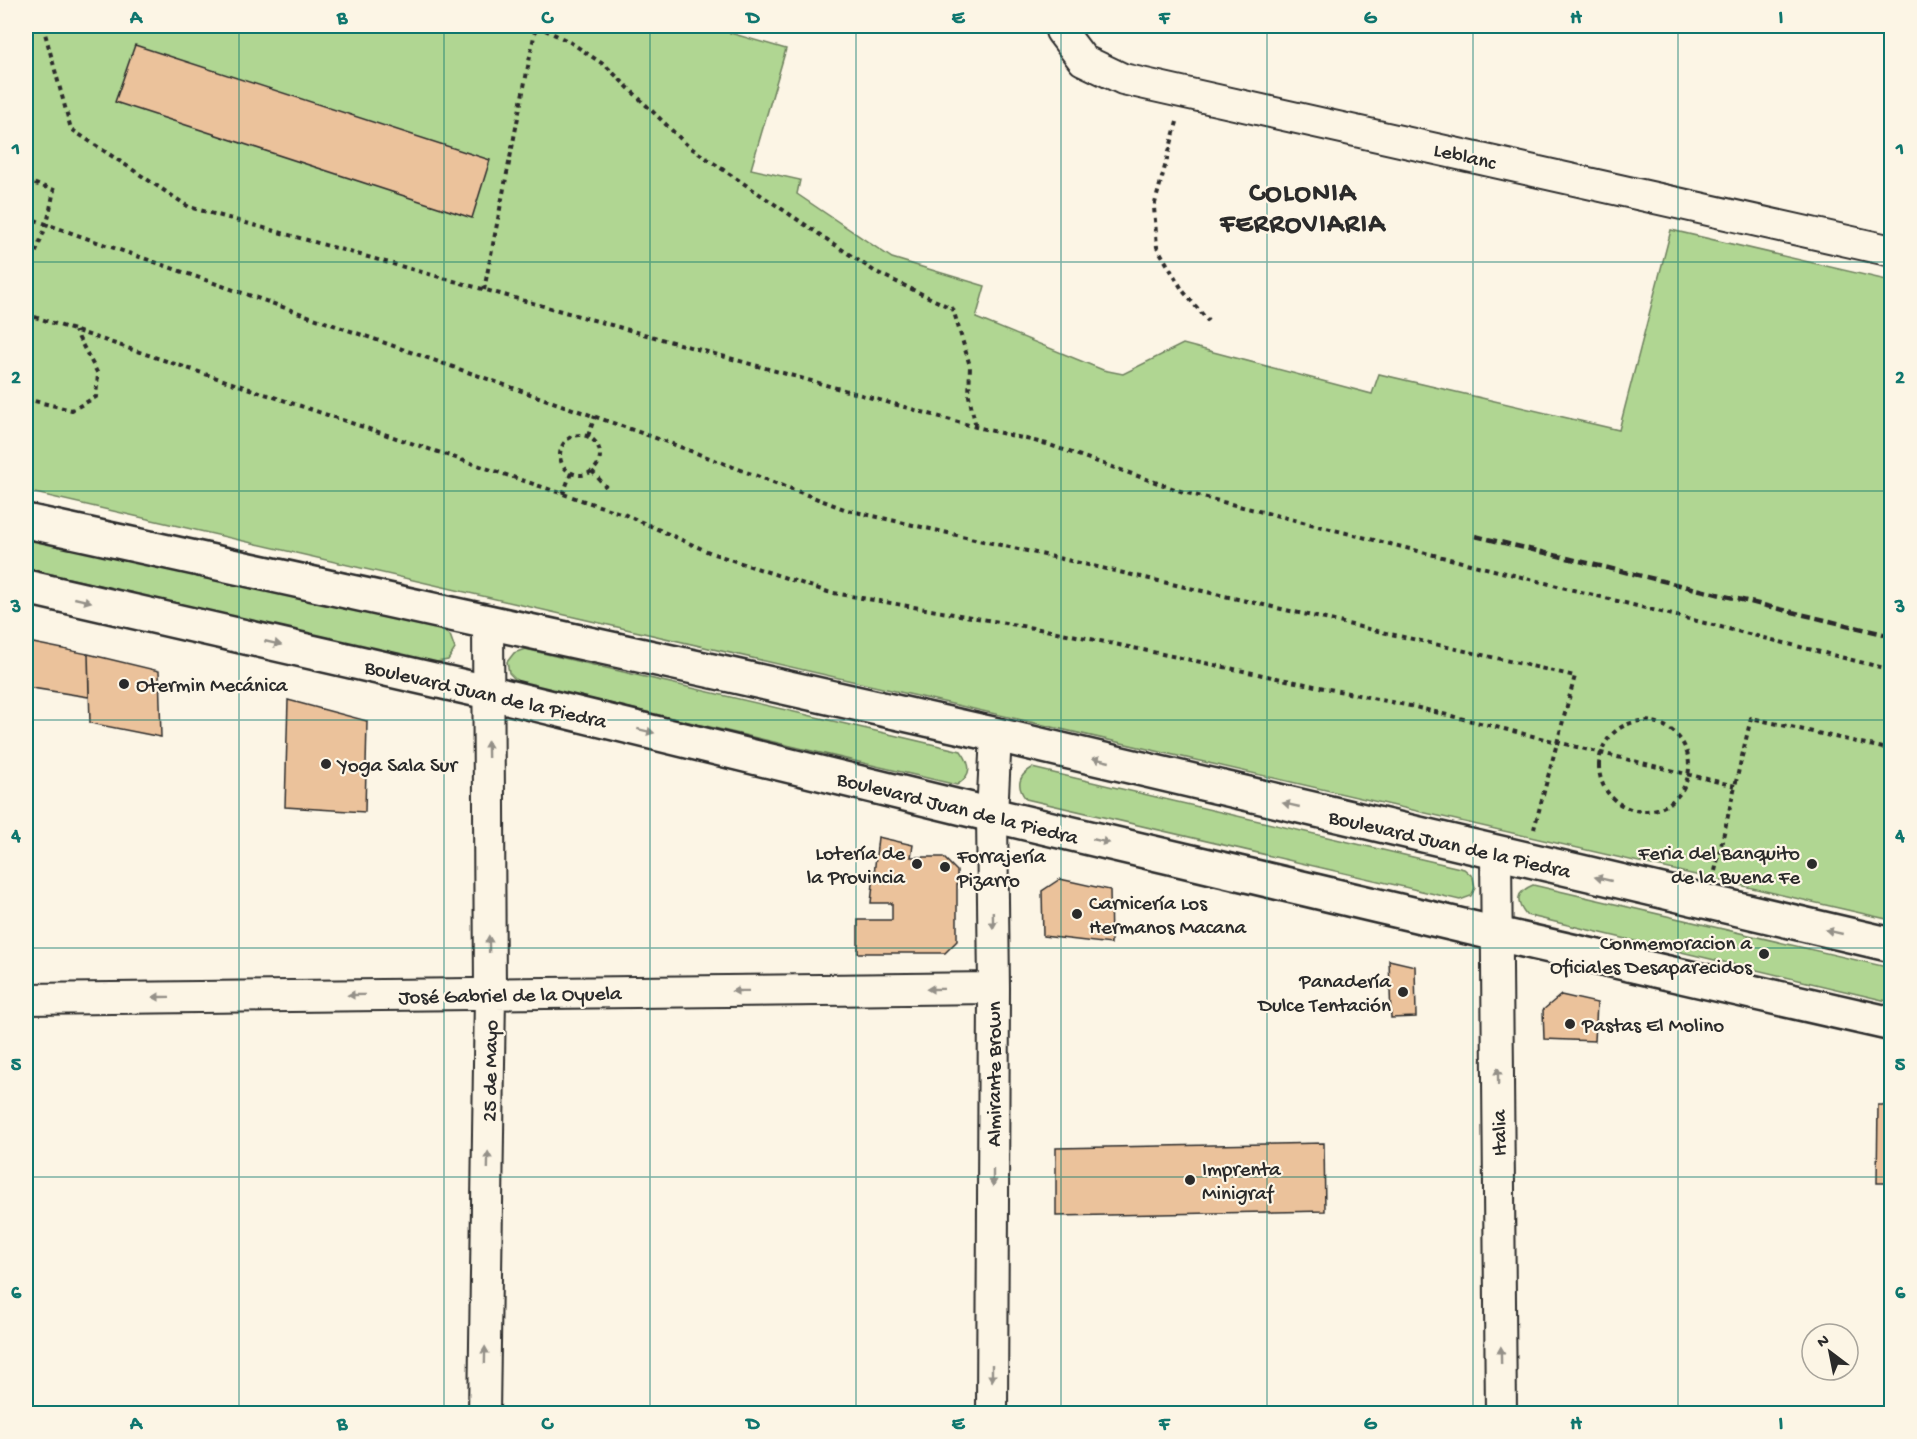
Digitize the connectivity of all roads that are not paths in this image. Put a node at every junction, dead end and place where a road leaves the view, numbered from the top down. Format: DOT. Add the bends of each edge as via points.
graph roads {
  1 [pos="1060,26"];
  2 [pos="1892,251"];
  3 [pos="26,521"];
  4 [pos="26,587"];
  5 [pos="488,621"];
  6 [pos="487,692"];
  7 [pos="996,735"];
  8 [pos="992,815"];
  9 [pos="1511,857"];
  10 [pos="1497,934"];
  11 [pos="1892,945"];
  12 [pos="994,988"];
  13 [pos="490,994"];
  14 [pos="26,999"];
  15 [pos="1892,1023"];
  16 [pos="484,1413"];
  17 [pos="992,1413"];
  18 [pos="1501,1413"];
  1 -- 2 [label="street, Leblanc" via="1083,60 1123,79"];
  3 -- 5 [label="main road, Boulevard Juan de la Piedra"];
  4 -- 6 [label="main road, Boulevard Juan de la Piedra, one-way"];
  5 -- 6 [label="street, 25 de Mayo"];
  5 -- 7 [label="main road, Boulevard Juan de la Piedra"];
  6 -- 8 [label="main road, Boulevard Juan de la Piedra, one-way"];
  13 -- 6 [label="street, 25 de Mayo, one-way"];
  7 -- 8 [label="street, Almirante Brown"];
  9 -- 7 [label="main road, Boulevard Juan de la Piedra, one-way"];
  8 -- 10 [label="main road, Boulevard Juan de la Piedra, one-way"];
  8 -- 12 [label="street, Almirante Brown, one-way"];
  9 -- 10 [label="street, Italia"];
  11 -- 9 [label="main road, Boulevard Juan de la Piedra, one-way"];
  10 -- 15 [label="main road, Boulevard Juan de la Piedra"];
  18 -- 10 [label="street, Italia, one-way"];
  12 -- 13 [label="street, José Gabriel de la Oyuela, one-way"];
  12 -- 17 [label="street, Almirante Brown, one-way"];
  13 -- 14 [label="street, José Gabriel de la Oyuela, one-way"];
  16 -- 13 [label="street, 25 de Mayo, one-way"];
}
